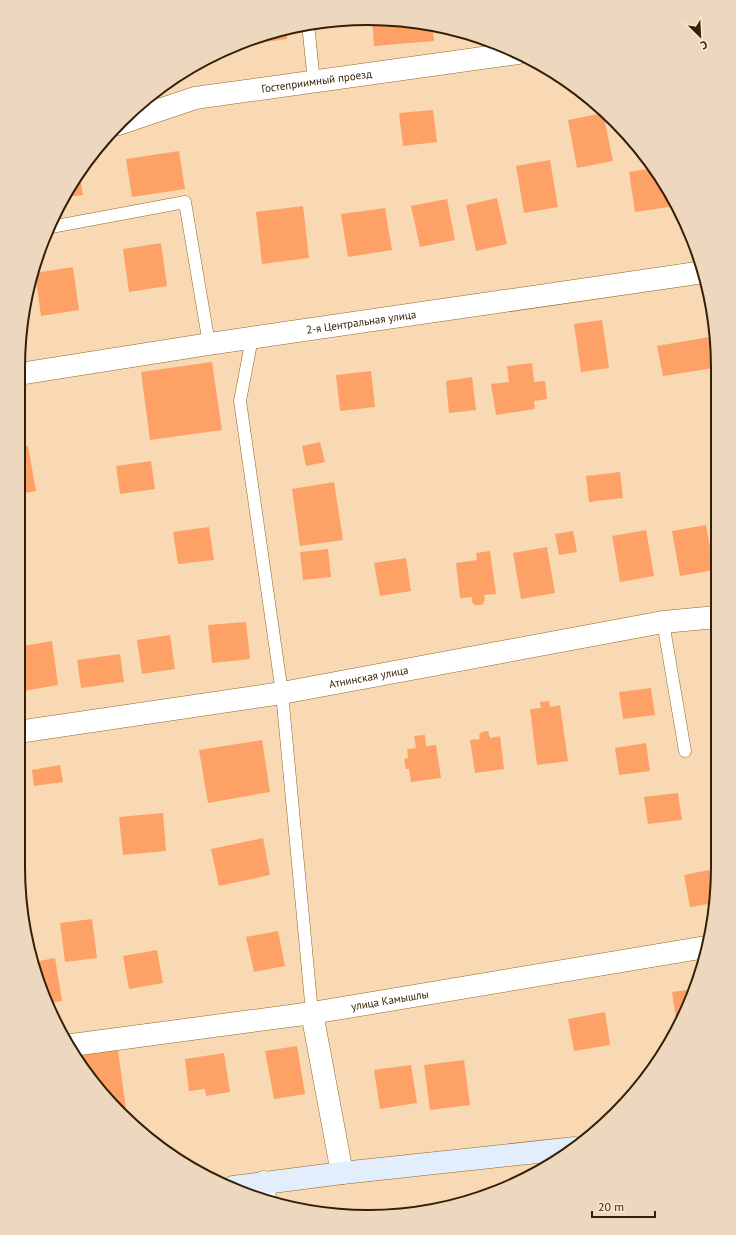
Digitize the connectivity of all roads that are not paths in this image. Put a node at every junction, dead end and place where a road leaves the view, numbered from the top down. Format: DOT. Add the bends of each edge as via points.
graph roads {
  1 [pos="309,31"];
  2 [pos="507,55"];
  3 [pos="314,82"];
  4 [pos="131,120"];
  5 [pos="56,226"];
  6 [pos="697,273"];
  7 [pos="252,338"];
  8 [pos="209,344"];
  9 [pos="25,373"];
  10 [pos="711,618"];
  11 [pos="663,622"];
  12 [pos="282,692"];
  13 [pos="25,731"];
  14 [pos="685,751"];
  15 [pos="701,948"];
  16 [pos="312,1013"];
  17 [pos="75,1045"];
  18 [pos="563,1149"];
  19 [pos="342,1172"];
  20 [pos="251,1189"];
  21 [pos="264,1191"];
  1 -- 3 [label="lane"];
  2 -- 3 [label="street, Гостеприимный проезд"];
  3 -- 4 [label="street, Гостеприимный проезд" via="195,98"];
  5 -- 8 [label="lane" via="185,202"];
  6 -- 7 [label="street, 2-я Центральная улица"];
  7 -- 8 [label="street, 2-я Центральная улица"];
  7 -- 12 [label="lane" via="240,401"];
  8 -- 9 [label="street, 2-я Центральная улица"];
  10 -- 11 [label="street, Атнинская улица"];
  11 -- 12 [label="street, Атнинская улица"];
  11 -- 14 [label="lane"];
  12 -- 13 [label="street, Атнинская улица"];
  12 -- 16 [label="lane"];
  15 -- 16 [label="street, улица Камышлы"];
  16 -- 17 [label="street, улица Камышлы"];
  16 -- 19 [label="street"];
  18 -- 19 [label="street"];
  19 -- 21 [label="street"];
  20 -- 21 [label="street"];
}
